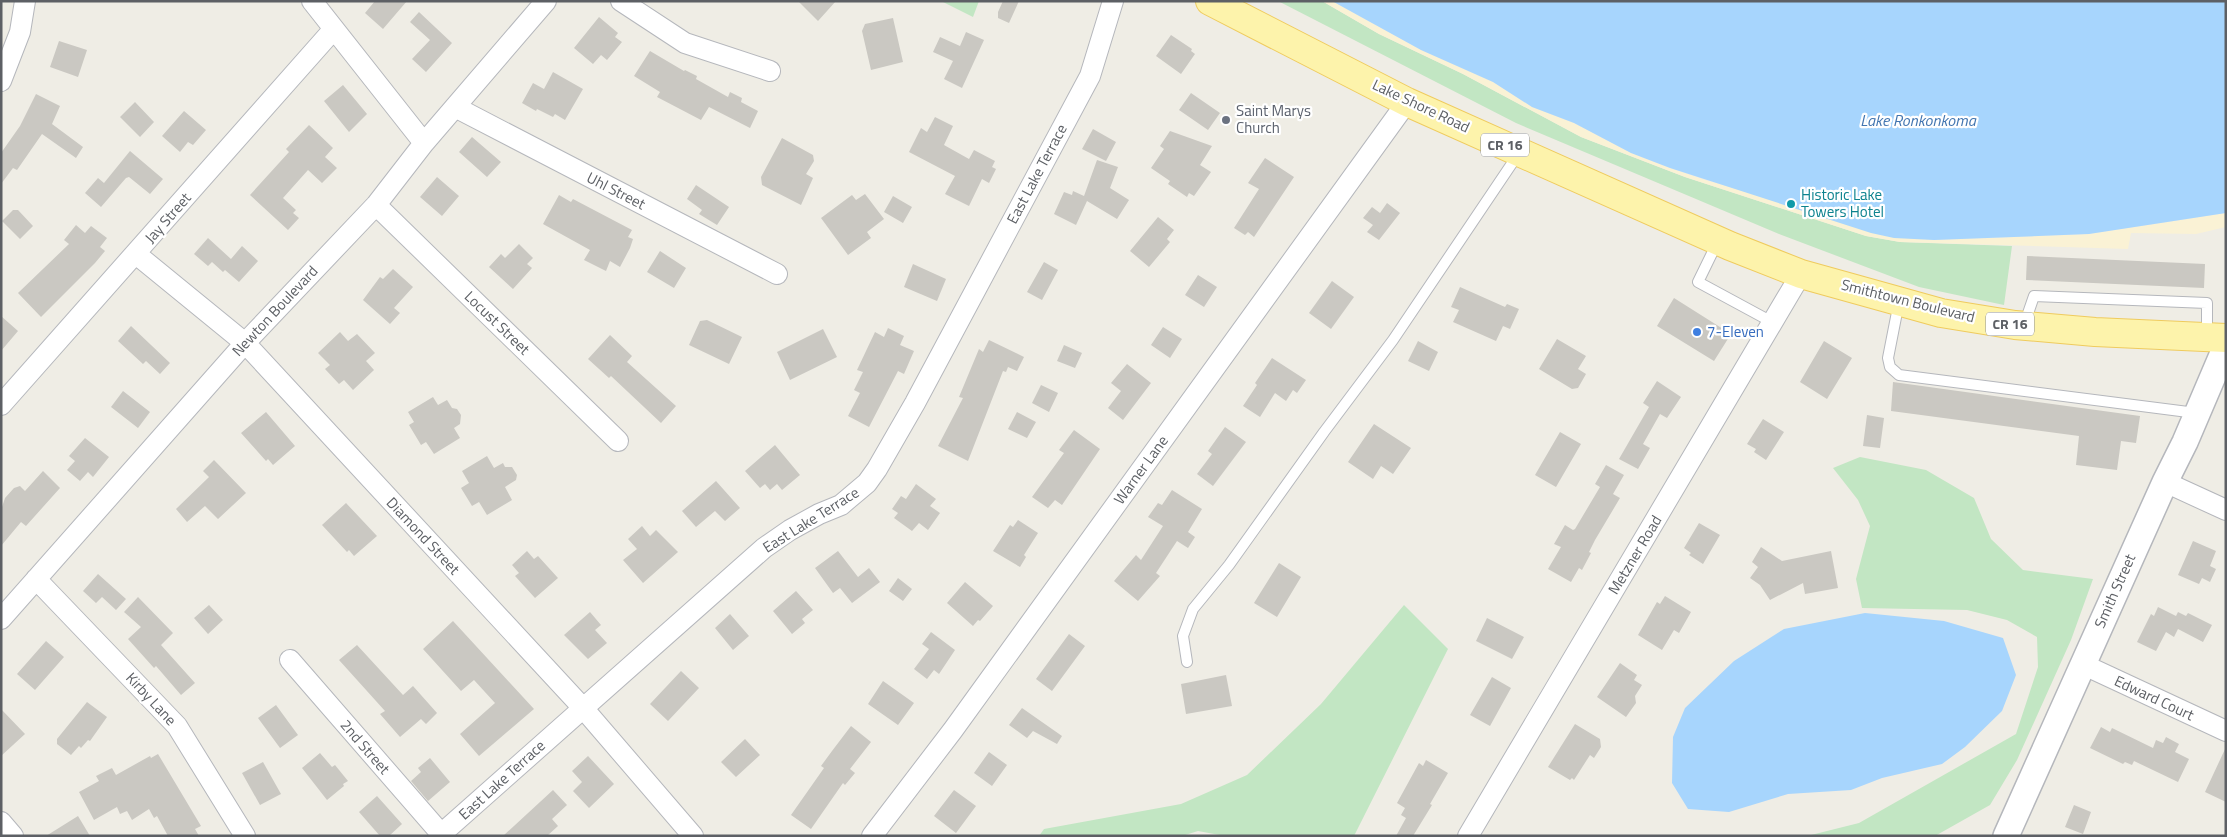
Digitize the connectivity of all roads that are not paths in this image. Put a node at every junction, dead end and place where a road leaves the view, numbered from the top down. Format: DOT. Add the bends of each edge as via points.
graph roads {
  1 [pos="25,1"];
  2 [pos="312,1"];
  3 [pos="546,1"];
  4 [pos="620,1"];
  5 [pos="1113,1"];
  6 [pos="1210,1"];
  7 [pos="333,30"];
  8 [pos="770,71"];
  9 [pos="1,81"];
  10 [pos="1406,102"];
  11 [pos="455,107"];
  12 [pos="424,143"];
  13 [pos="1520,152"];
  14 [pos="376,205"];
  15 [pos="1718,240"];
  16 [pos="136,254"];
  17 [pos="777,274"];
  18 [pos="1800,274"];
  19 [pos="1899,301"];
  20 [pos="1772,322"];
  21 [pos="2219,341"];
  22 [pos="245,343"];
  23 [pos="1,405"];
  24 [pos="2197,413"];
  25 [pos="618,442"];
  26 [pos="2165,482"];
  27 [pos="2226,510"];
  28 [pos="36,579"];
  29 [pos="1,619"];
  30 [pos="290,660"];
  31 [pos="1187,662"];
  32 [pos="2082,664"];
  33 [pos="583,708"];
  34 [pos="2226,731"];
  35 [pos="1,822"];
  36 [pos="441,835"];
  37 [pos="13,836"];
  38 [pos="245,836"];
  39 [pos="693,836"];
  40 [pos="872,836"];
  41 [pos="1468,836"];
  42 [pos="2006,836"];
  1 -- 9 [label="street" via="20,32"];
  2 -- 7 [label="street"];
  3 -- 11 [label="street, Newton Boulevard"];
  4 -- 8 [label="street" via="685,43"];
  5 -- 33 [label="street, East Lake Terrace" via="1090,76 915,403 867,483 841,505 790,530 764,548"];
  6 -- 10 [label="main road, Lake Shore Road / CR 16"];
  7 -- 12 [label="street"];
  7 -- 16 [label="street, Jay Street"];
  10 -- 13 [label="main road, Lake Shore Road / CR 16"];
  10 -- 40 [label="street, Warner Lane" via="953,730"];
  11 -- 12 [label="street, Newton Boulevard"];
  11 -- 17 [label="street, Uhl Street"];
  12 -- 14 [label="street, Newton Boulevard"];
  13 -- 15 [label="main road, Lake Shore Road / CR 16"];
  13 -- 31 [label="lane" via="1393,340 1193,610 1184,636"];
  14 -- 22 [label="street, Newton Boulevard"];
  14 -- 25 [label="street, Locust Street"];
  15 -- 18 [label="main road, Lake Shore Road / CR 16"];
  15 -- 20 [label="lane" via="1698,282"];
  16 -- 22 [label="street, Diamond Street"];
  16 -- 23 [label="street, Jay Street"];
  18 -- 19 [label="main road, Smithtown Boulevard / CR 16"];
  18 -- 20 [label="street, Metzner Road"];
  19 -- 21 [label="main road, Smithtown Boulevard / CR 16" via="1941,313 2024,326"];
  19 -- 24 [label="lane" via="1888,358 1890,367 1899,375"];
  20 -- 41 [label="street, Metzner Road"];
  21 -- 24 [label="street, Smith Street"];
  22 -- 28 [label="street, Newton Boulevard"];
  22 -- 33 [label="street, Diamond Street"];
  24 -- 26 [label="street, Smith Street"];
  26 -- 27 [label="street"];
  26 -- 32 [label="street, Smith Street"];
  28 -- 29 [label="street, Newton Boulevard"];
  28 -- 38 [label="street, Kirby Lane" via="177,726"];
  30 -- 36 [label="street, 2nd Street"];
  32 -- 34 [label="street, Edward Court"];
  32 -- 42 [label="street, Smith Street"];
  33 -- 36 [label="street, East Lake Terrace"];
  33 -- 39 [label="street, Diamond Street"];
  35 -- 37 [label="street"];
}
